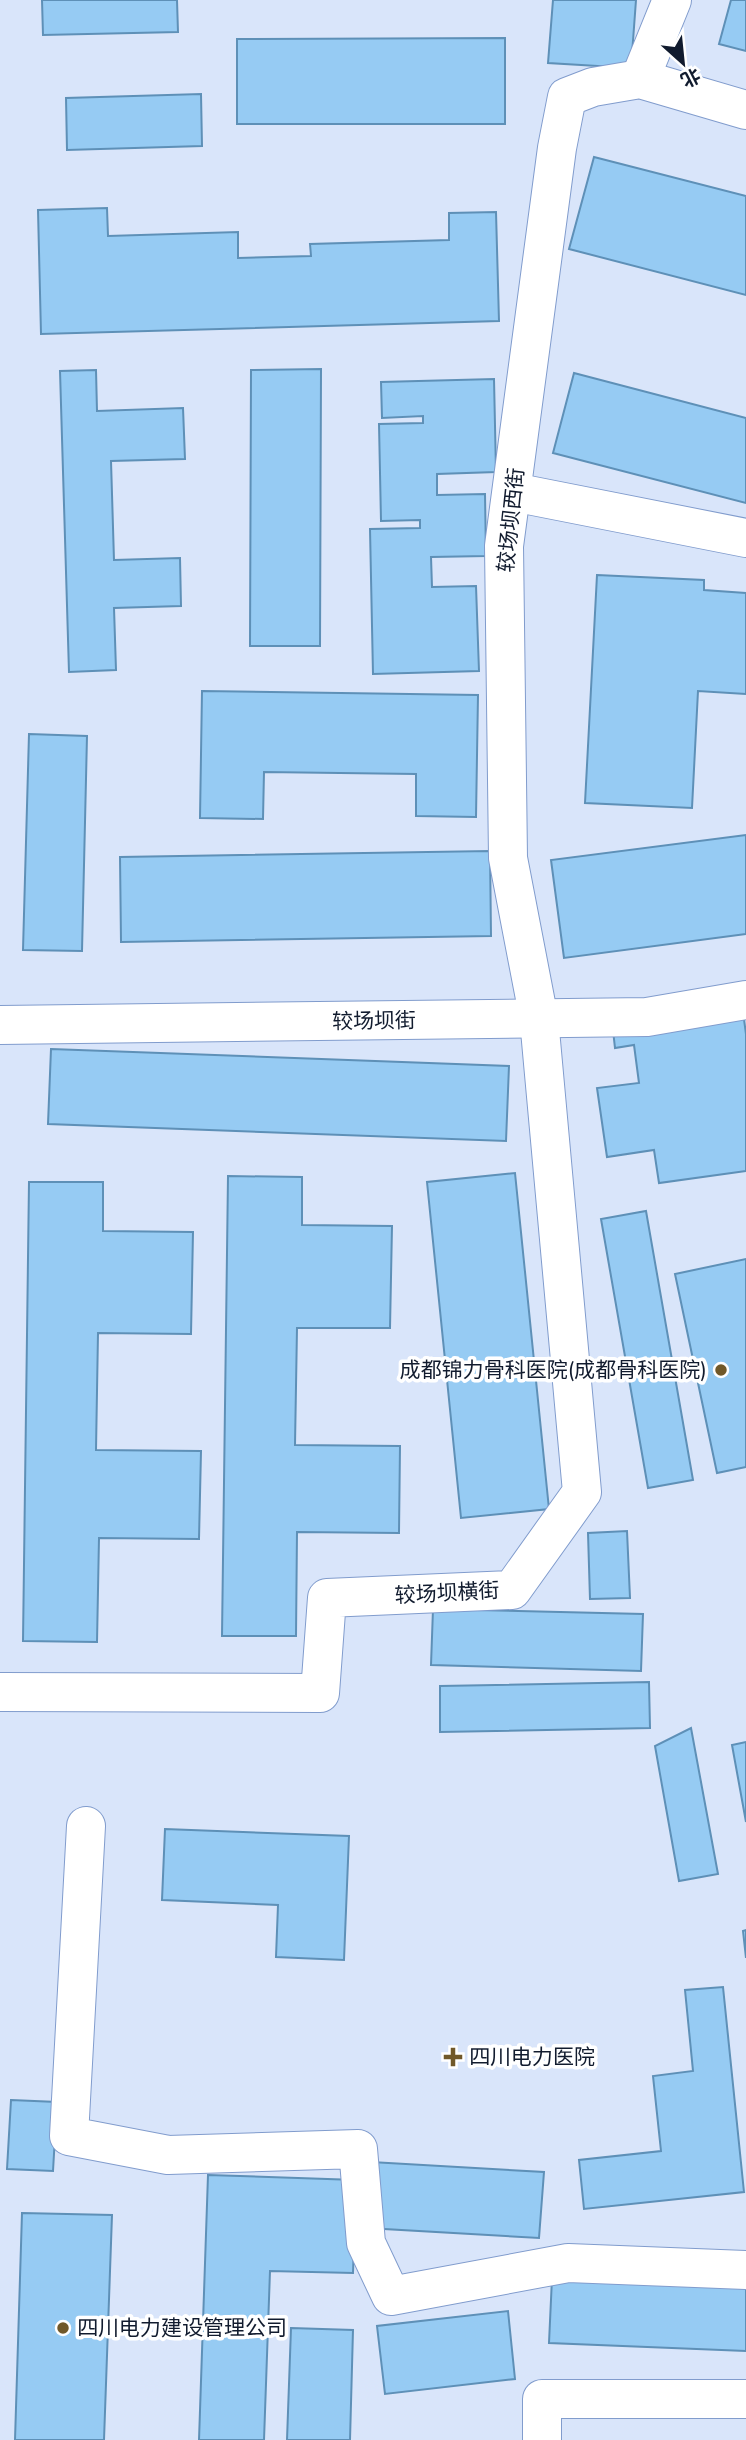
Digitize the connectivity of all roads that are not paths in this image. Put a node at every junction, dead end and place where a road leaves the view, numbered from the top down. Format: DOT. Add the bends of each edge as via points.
graph roads {
  1 [pos="672,0"];
  2 [pos="640,79"];
  3 [pos="746,110"];
  4 [pos="513,492"];
  5 [pos="746,538"];
  6 [pos="746,1000"];
  7 [pos="539,1018"];
  8 [pos="0,1025"];
  9 [pos="0,1692"];
  10 [pos="86,1826"];
  11 [pos="746,2270"];
  12 [pos="746,2399"];
  13 [pos="542,2440"];
  1 -- 2 [label="street"];
  2 -- 3 [label="street"];
  2 -- 4 [label="street, 较场坝西街" via="567,97"];
  4 -- 5 [label="street"];
  4 -- 7 [label="street, 较场坝西街" via="504,546 508,858"];
  6 -- 7 [label="street, 较场坝街" via="648,1017"];
  7 -- 8 [label="street, 较场坝街"];
  7 -- 9 [label="street, 较场坝横街" via="582,1493 512,1590 327,1598 320,1693"];
  10 -- 11 [label="street" via="69,2136 168,2155 358,2149 366,2243 391,2297 568,2263"];
  12 -- 13 [label="street" via="542,2399"];
}
